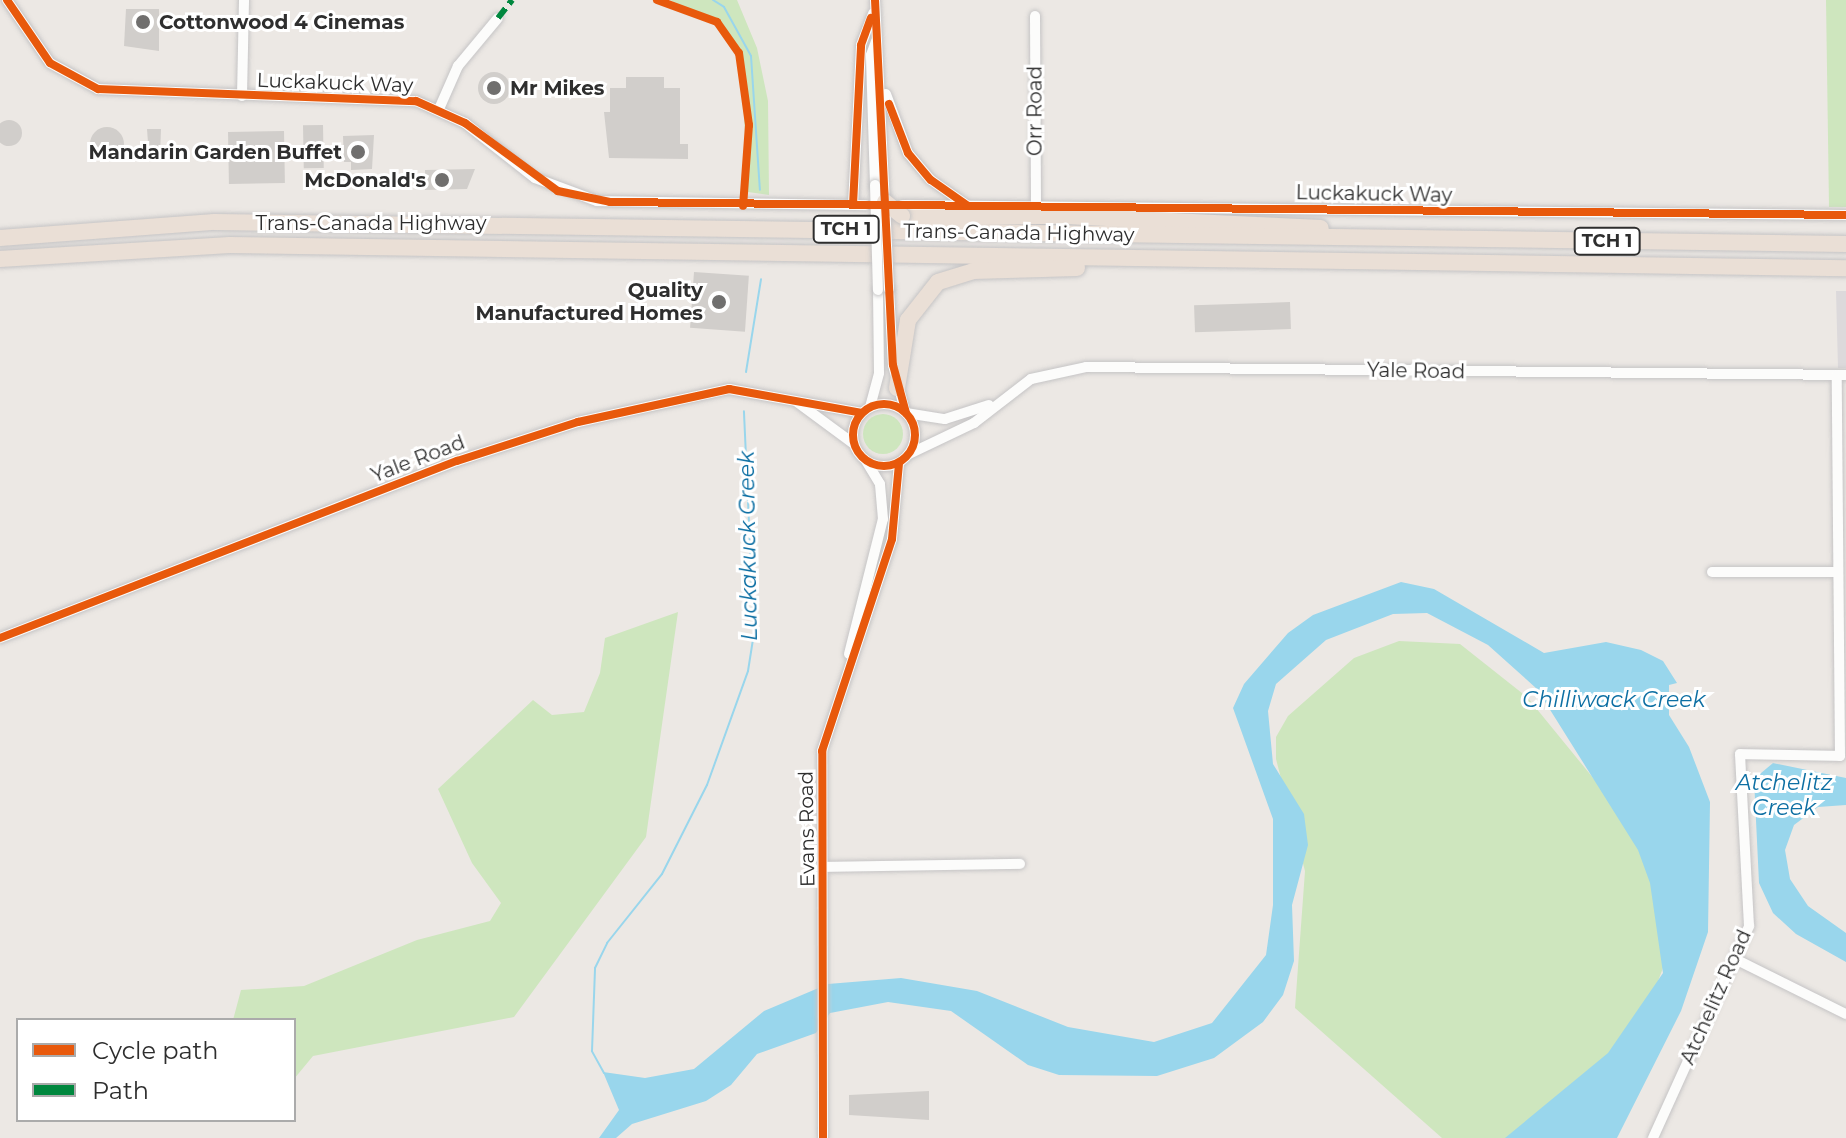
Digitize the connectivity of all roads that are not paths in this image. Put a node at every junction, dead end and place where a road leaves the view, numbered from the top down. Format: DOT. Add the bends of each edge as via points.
graph roads {
  1 [pos="7,0"];
  2 [pos="244,0"];
  3 [pos="875,4"];
  4 [pos="1035,16"];
  5 [pos="498,18"];
  6 [pos="876,41"];
  7 [pos="882,81"];
  8 [pos="242,96"];
  9 [pos="439,109"];
  10 [pos="931,180"];
  11 [pos="887,204"];
  12 [pos="853,205"];
  13 [pos="866,205"];
  14 [pos="928,205"];
  15 [pos="968,206"];
  16 [pos="1036,206"];
  17 [pos="1846,215"];
  18 [pos="106,226"];
  19 [pos="0,232"];
  20 [pos="0,238"];
  21 [pos="1368,239"];
  22 [pos="1846,244"];
  23 [pos="70,251"];
  24 [pos="0,259"];
  25 [pos="1269,262"];
  26 [pos="0,267"];
  27 [pos="1846,268"];
  28 [pos="884,289"];
  29 [pos="1842,375"];
  30 [pos="897,388"];
  31 [pos="795,401"];
  32 [pos="995,403"];
  33 [pos="866,410"];
  34 [pos="906,413"];
  35 [pos="854,444"];
  36 [pos="909,454"];
  37 [pos="866,461"];
  38 [pos="899,463"];
  39 [pos="1712,572"];
  40 [pos="1836,572"];
  41 [pos="0,638"];
  42 [pos="848,662"];
  43 [pos="1020,864"];
  44 [pos="823,867"];
  45 [pos="1735,959"];
  46 [pos="1846,1014"];
  47 [pos="823,1138"];
  48 [pos="1653,1138"];
  1 -- 8 [label="street, Luckakuck Way" via="38,51 78,82 121,94"];
  2 -- 8 [label="street"];
  3 -- 6 [label="street"];
  3 -- 12 [label="street" via="861,45"];
  4 -- 16 [label="street, Orr Road"];
  5 -- 9 [label="street" via="458,66"];
  6 -- 7 [label="street"];
  6 -- 11 [label="street" via="871,55"];
  7 -- 10 [label="street" via="898,134"];
  7 -- 11 [label="street"];
  8 -- 9 [label="street, Luckakuck Way" via="386,97"];
  9 -- 12 [label="street, Luckakuck Way" via="535,178 583,198"];
  10 -- 14 [label="street"];
  10 -- 15 [label="street"];
  11 -- 14 [label="street, Luckakuck Way"];
  11 -- 21 [label="highway" via="1341,228"];
  11 -- 28 [label="street, bridge"];
  12 -- 13 [label="street, Luckakuck Way"];
  14 -- 15 [label="street, Luckakuck Way"];
  15 -- 16 [label="street, Luckakuck Way"];
  16 -- 17 [label="street, Luckakuck Way"];
  18 -- 19 [label="highway"];
  18 -- 20 [label="highway, Trans-Canada Highway / TCH 1"];
  18 -- 21 [label="highway, Trans-Canada Highway / TCH 1" via="447,224"];
  21 -- 22 [label="highway, Trans-Canada Highway / TCH 1"];
  23 -- 24 [label="highway, Trans-Canada Highway / TCH 1"];
  23 -- 25 [label="highway, Trans-Canada Highway / TCH 1" via="276,246"];
  23 -- 26 [label="highway"];
  25 -- 27 [label="highway, Trans-Canada Highway / TCH 1"];
  25 -- 30 [label="highway" via="959,274 928,290 913,309"];
  28 -- 30 [label="street"];
  28 -- 33 [label="street" via="879,373"];
  29 -- 32 [label="street, Yale Road" via="1086,367 1031,379"];
  29 -- 40 [label="street, Atchelitz Road"];
  30 -- 34 [label="street"];
  31 -- 33 [label="street, Yale Road"];
  31 -- 35 [label="street, Yale Road"];
  31 -- 41 [label="street, Yale Road" via="729,389 578,422 457,461"];
  32 -- 34 [label="street, Yale Road" via="945,419"];
  32 -- 36 [label="street, Yale Road" via="974,423"];
  33 -- 34 [label="street" via="887,404"];
  33 -- 35 [label="street"];
  34 -- 36 [label="street" via="915,428"];
  35 -- 37 [label="street"];
  36 -- 38 [label="street"];
  37 -- 38 [label="street"];
  37 -- 42 [label="street, Evans Road" via="880,484 883,519"];
  38 -- 42 [label="street, Evans Road" via="892,539 864,632"];
  39 -- 40 [label="street"];
  40 -- 45 [label="street, Atchelitz Road" via="1840,756 1740,754 1750,910"];
  42 -- 44 [label="street, Evans Road" via="822,751"];
  43 -- 44 [label="street"];
  44 -- 47 [label="street, Evans Road"];
  45 -- 46 [label="street"];
  45 -- 48 [label="street, Atchelitz Road"];
}
